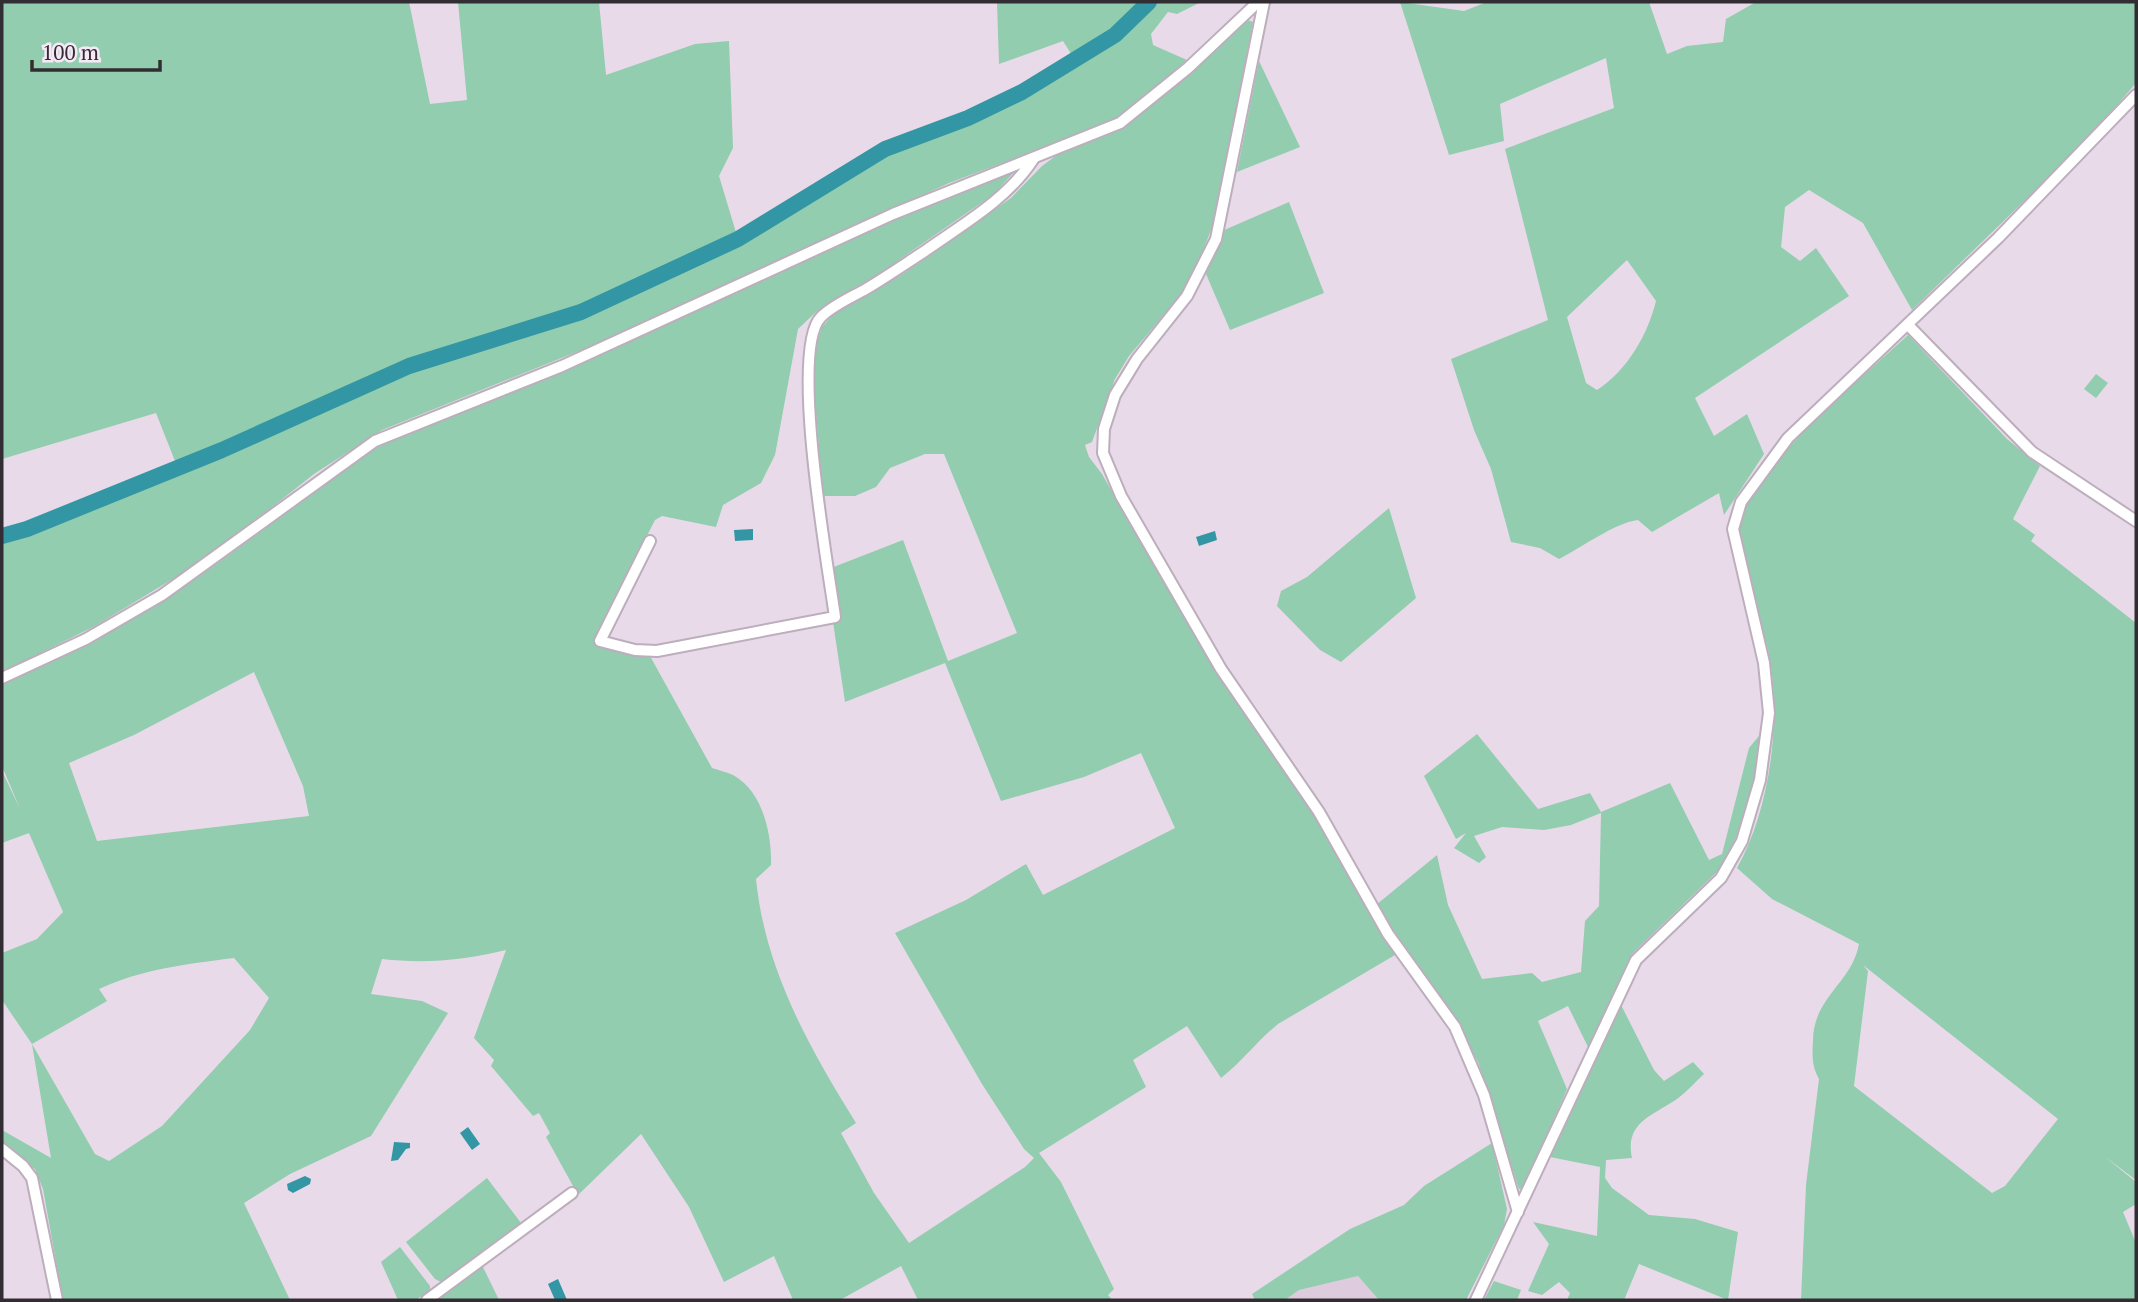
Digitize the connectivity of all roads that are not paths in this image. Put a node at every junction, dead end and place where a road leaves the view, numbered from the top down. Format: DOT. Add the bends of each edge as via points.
graph roads {
  1 [pos="1261,2"];
  2 [pos="2136,95"];
  3 [pos="1034,158"];
  4 [pos="1909,326"];
  5 [pos="2136,521"];
  6 [pos="650,541"];
  7 [pos="2,678"];
  8 [pos="2,1149"];
  9 [pos="572,1193"];
  10 [pos="1518,1212"];
  11 [pos="55,1300"];
  12 [pos="427,1300"];
  13 [pos="1476,1300"];
  1 -- 3 [label="street" via="1120,123"];
  1 -- 10 [label="street" via="1216,239 1188,296 1137,359 1115,395 1104,429 1103,453 1121,496 1221,669 1319,812 1388,934 1455,1027 1484,1095"];
  2 -- 4 [label="street"];
  3 -- 6 [label="street" via="990,205 827,312 814,326 808,390 835,617 647,652 600,641"];
  3 -- 7 [label="street" via="893,214 562,366 375,441 162,595 86,639"];
  4 -- 5 [label="street" via="2032,452"];
  4 -- 10 [label="street" via="1788,438 1736,511 1733,529 1769,698 1766,751 1751,814 1738,852 1721,878 1636,960"];
  8 -- 11 [label="street" via="32,1178"];
  9 -- 12 [label="street"];
  10 -- 13 [label="street"];
}
